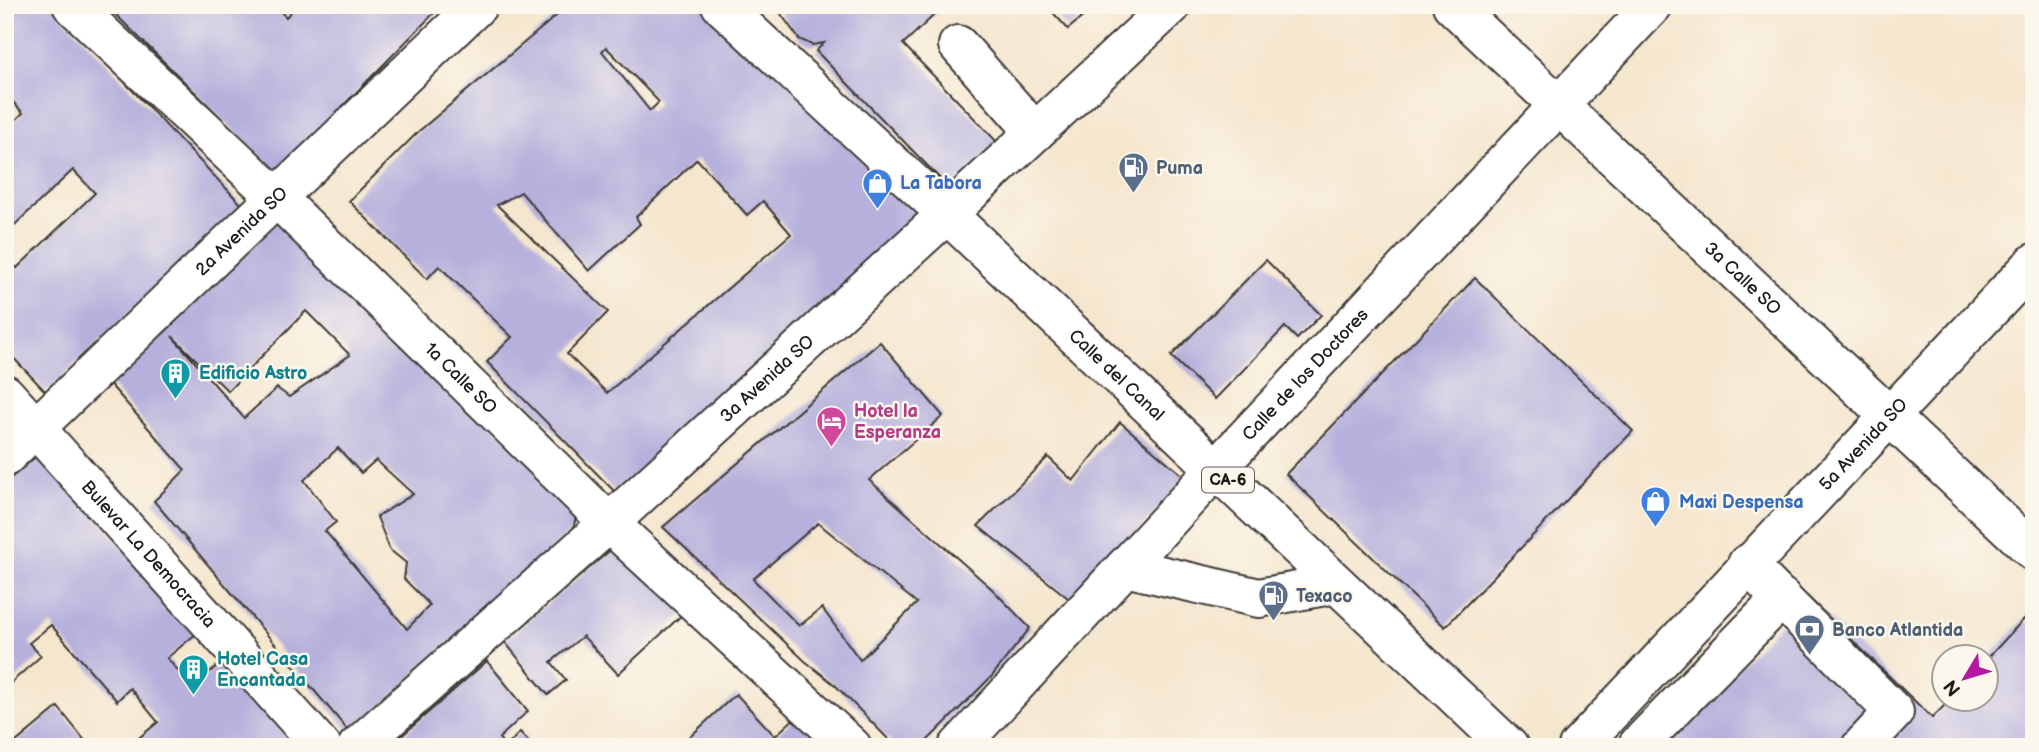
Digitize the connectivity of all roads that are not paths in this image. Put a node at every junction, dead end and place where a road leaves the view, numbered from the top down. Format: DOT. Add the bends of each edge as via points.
graph roads {
  1 [pos="72,5"];
  2 [pos="478,5"];
  3 [pos="722,5"];
  4 [pos="1172,5"];
  5 [pos="1452,5"];
  6 [pos="1653,5"];
  7 [pos="958,45"];
  8 [pos="1560,104"];
  9 [pos="1035,132"];
  10 [pos="276,197"];
  11 [pos="947,214"];
  12 [pos="2034,262"];
  13 [pos="5,394"];
  14 [pos="1888,414"];
  15 [pos="37,428"];
  16 [pos="5,457"];
  17 [pos="1216,469"];
  18 [pos="609,523"];
  19 [pos="2034,552"];
  20 [pos="1747,564"];
  21 [pos="1125,567"];
  22 [pos="1336,584"];
  23 [pos="1782,598"];
  24 [pos="1606,718"];
  25 [pos="1639,746"];
  26 [pos="322,747"];
  27 [pos="357,747"];
  28 [pos="852,747"];
  29 [pos="958,747"];
  30 [pos="1509,747"];
  31 [pos="1578,747"];
  32 [pos="1861,747"];
  1 -- 10 [label="main road, 1a Calle SO"];
  2 -- 10 [label="main road, 2a Avenida SO"];
  3 -- 11 [label="main road, Calle del Canal"];
  4 -- 9 [label="main road, 3a Avenida SO"];
  5 -- 8 [label="main road, 3a Calle SO"];
  6 -- 8 [label="main road, Calle de los Doctores"];
  7 -- 9 [label="main road"];
  8 -- 14 [label="main road, 3a Calle SO"];
  8 -- 17 [label="main road, Calle de los Doctores"];
  9 -- 11 [label="main road, 3a Avenida SO"];
  10 -- 15 [label="main road, 2a Avenida SO"];
  10 -- 18 [label="main road, 1a Calle SO"];
  11 -- 17 [label="main road, Calle del Canal / CA-6"];
  11 -- 18 [label="main road, 3a Avenida SO"];
  12 -- 14 [label="main road, 5a Avenida SO"];
  13 -- 15 [label="main road, Bulevar La Democracia"];
  14 -- 19 [label="main road, 3a Calle SO"];
  14 -- 20 [label="main road, 5a Avenida SO"];
  15 -- 16 [label="main road, 2a Avenida SO"];
  15 -- 26 [label="main road, Bulevar La Democracia"];
  17 -- 21 [label="main road, Calle de los Doctores"];
  17 -- 22 [label="main road, Calle del Canal / CA-6"];
  18 -- 27 [label="main road, 3a Avenida SO"];
  18 -- 28 [label="main road, 1a Calle SO"];
  20 -- 23 [label="main road"];
  20 -- 24 [label="main road, 5a Avenida SO"];
  21 -- 22 [label="main road" via="1259,598"];
  21 -- 29 [label="main road, Calle de los Doctores"];
  22 -- 30 [label="main road, Calle del Canal / CA-6"];
  23 -- 25 [label="main road"];
  23 -- 32 [label="main road" via="1894,712"];
  24 -- 25 [label="main road"];
  24 -- 31 [label="main road, 5a Avenida SO"];
}
